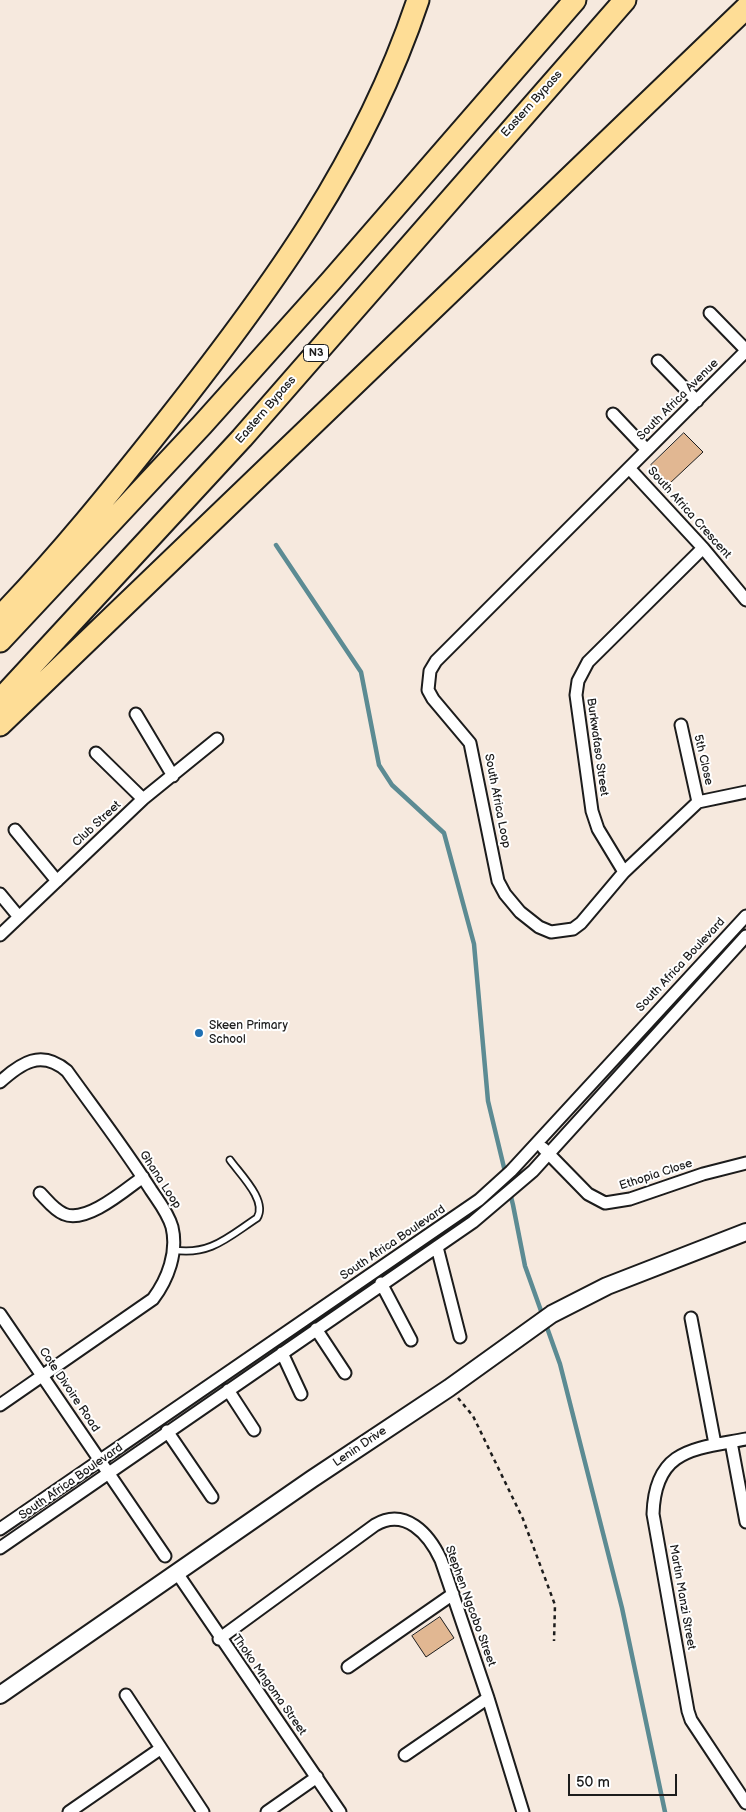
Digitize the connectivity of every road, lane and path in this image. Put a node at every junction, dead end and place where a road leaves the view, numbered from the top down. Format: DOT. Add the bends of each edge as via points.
graph roads {
  1 [pos="418,0"];
  2 [pos="575,0"];
  3 [pos="625,0"];
  4 [pos="746,8"];
  5 [pos="710,313"];
  6 [pos="746,351"];
  7 [pos="658,361"];
  8 [pos="697,401"];
  9 [pos="613,414"];
  10 [pos="647,450"];
  11 [pos="629,468"];
  12 [pos="703,548"];
  13 [pos="746,600"];
  14 [pos="0,617"];
  15 [pos="0,641"];
  16 [pos="0,700"];
  17 [pos="136,714"];
  18 [pos="0,725"];
  19 [pos="681,725"];
  20 [pos="217,739"];
  21 [pos="96,752"];
  22 [pos="173,776"];
  23 [pos="746,792"];
  24 [pos="143,800"];
  25 [pos="698,802"];
  26 [pos="16,830"];
  27 [pos="624,872"];
  28 [pos="57,882"];
  29 [pos="0,894"];
  30 [pos="746,916"];
  31 [pos="19,917"];
  32 [pos="0,935"];
  33 [pos="746,936"];
  34 [pos="0,1082"];
  35 [pos="535,1144"];
  36 [pos="548,1154"];
  37 [pos="230,1160"];
  38 [pos="746,1163"];
  39 [pos="143,1177"];
  40 [pos="40,1193"];
  41 [pos="744,1234"];
  42 [pos="437,1247"];
  43 [pos="173,1250"];
  44 [pos="381,1283"];
  45 [pos="0,1314"];
  46 [pos="691,1318"];
  47 [pos="316,1329"];
  48 [pos="460,1337"];
  49 [pos="411,1340"];
  50 [pos="282,1353"];
  51 [pos="345,1372"];
  52 [pos="43,1376"];
  53 [pos="449,1388"];
  54 [pos="228,1390"];
  55 [pos="301,1394"];
  56 [pos="0,1405"];
  57 [pos="254,1430"];
  58 [pos="167,1431"];
  59 [pos="746,1439"];
  60 [pos="731,1442"];
  61 [pos="715,1444"];
  62 [pos="100,1460"];
  63 [pos="110,1473"];
  64 [pos="212,1497"];
  65 [pos="746,1522"];
  66 [pos="0,1529"];
  67 [pos="0,1548"];
  68 [pos="165,1556"];
  69 [pos="177,1573"];
  70 [pos="453,1594"];
  71 [pos="219,1638"];
  72 [pos="554,1641"];
  73 [pos="348,1667"];
  74 [pos="0,1695"];
  75 [pos="126,1695"];
  76 [pos="488,1698"];
  77 [pos="160,1749"];
  78 [pos="405,1755"];
  79 [pos="316,1777"];
  80 [pos="746,1803"];
  81 [pos="68,1812"];
  82 [pos="203,1812"];
  83 [pos="267,1812"];
  84 [pos="340,1812"];
  85 [pos="523,1812"];
  1 -- 14 [label="highway" via="378,102 354,149 308,230 272,284 134,463"];
  2 -- 15 [label="highway" via="312,303"];
  3 -- 16 [label="highway, Eastern Bypass / N3" via="242,438"];
  4 -- 18 [label="highway"];
  5 -- 6 [label="street"];
  6 -- 8 [label="street, South Africa Avenue"];
  7 -- 8 [label="street"];
  8 -- 10 [label="street, South Africa Avenue"];
  9 -- 10 [label="street"];
  10 -- 11 [label="street, South Africa Avenue"];
  11 -- 12 [label="street, South Africa Crescent"];
  11 -- 27 [label="street, South Africa Loop" via="436,661 428,680 428,690 433,699 470,742 498,881 504,894 520,912 538,927 551,932 573,929 581,924"];
  12 -- 13 [label="street, South Africa Crescent"];
  12 -- 27 [label="street, Burkwafaso Street" via="588,662 578,682 576,707 592,811 598,829"];
  17 -- 22 [label="street"];
  19 -- 25 [label="street, 5th Close"];
  20 -- 22 [label="street, Club Street"];
  21 -- 24 [label="street"];
  22 -- 24 [label="street, Club Street"];
  23 -- 25 [label="street"];
  24 -- 28 [label="street, Club Street"];
  25 -- 27 [label="street, South Africa Loop"];
  26 -- 28 [label="street"];
  28 -- 31 [label="street, Club Street"];
  29 -- 31 [label="street"];
  30 -- 35 [label="street, South Africa Boulevard"];
  31 -- 32 [label="street, Club Street"];
  33 -- 36 [label="street, South Africa Boulevard"];
  34 -- 39 [label="street, Ghana Loop" via="19,1066 33,1060 61,1066"];
  35 -- 36 [label="street, Ethopia Close"];
  35 -- 62 [label="street, South Africa Boulevard" via="488,1193"];
  36 -- 38 [label="street, Ethopia Close" via="588,1194 605,1203 630,1199"];
  36 -- 42 [label="street, South Africa Boulevard" via="485,1213"];
  37 -- 43 [label="lane" via="258,1202 257,1218 211,1248 194,1252"];
  39 -- 40 [label="street" via="94,1210 74,1217 57,1210"];
  39 -- 43 [label="street, Ghana Loop" via="168,1216 172,1226"];
  41 -- 53 [label="street, Lenin Drive" via="614,1283 552,1314"];
  42 -- 44 [label="street, South Africa Boulevard"];
  42 -- 48 [label="street"];
  43 -- 52 [label="street, Ghana Loop" via="167,1274 153,1299"];
  44 -- 47 [label="street, South Africa Boulevard"];
  44 -- 49 [label="street"];
  45 -- 52 [label="street, Cote Divoire Road"];
  46 -- 61 [label="street"];
  47 -- 50 [label="street, South Africa Boulevard"];
  47 -- 51 [label="street"];
  50 -- 54 [label="street, South Africa Boulevard"];
  50 -- 55 [label="street"];
  52 -- 56 [label="street, Ghana Loop"];
  52 -- 62 [label="street, Cote Divoire Road"];
  53 -- 69 [label="street, Lenin Drive"];
  53 -- 72 [label="path" via="473,1416 523,1519 555,1605"];
  54 -- 57 [label="street"];
  54 -- 58 [label="street, South Africa Boulevard"];
  58 -- 63 [label="street, South Africa Boulevard"];
  58 -- 64 [label="street"];
  59 -- 60 [label="street, Martin Manzi Street"];
  60 -- 61 [label="street, Martin Manzi Street"];
  60 -- 65 [label="street"];
  61 -- 80 [label="street, Martin Manzi Street" via="691,1449 674,1460 656,1489 653,1514 688,1711"];
  62 -- 63 [label="street, Cote Divoire Road"];
  62 -- 66 [label="street, South Africa Boulevard"];
  63 -- 67 [label="street, South Africa Boulevard"];
  63 -- 68 [label="street, Cote Divoire Road"];
  69 -- 71 [label="street, Thoko Mngoma Street"];
  69 -- 74 [label="street, Lenin Drive"];
  70 -- 71 [label="street, Stephen Ngcobo Street" via="435,1546 426,1535 411,1524 387,1519"];
  70 -- 73 [label="street"];
  70 -- 76 [label="street, Stephen Ngcobo Street"];
  71 -- 79 [label="street, Thoko Mngoma Street"];
  75 -- 77 [label="street"];
  76 -- 78 [label="street"];
  76 -- 85 [label="street, Stephen Ngcobo Street"];
  77 -- 81 [label="street"];
  77 -- 82 [label="street"];
  79 -- 83 [label="street"];
  79 -- 84 [label="street, Thoko Mngoma Street"];
}
